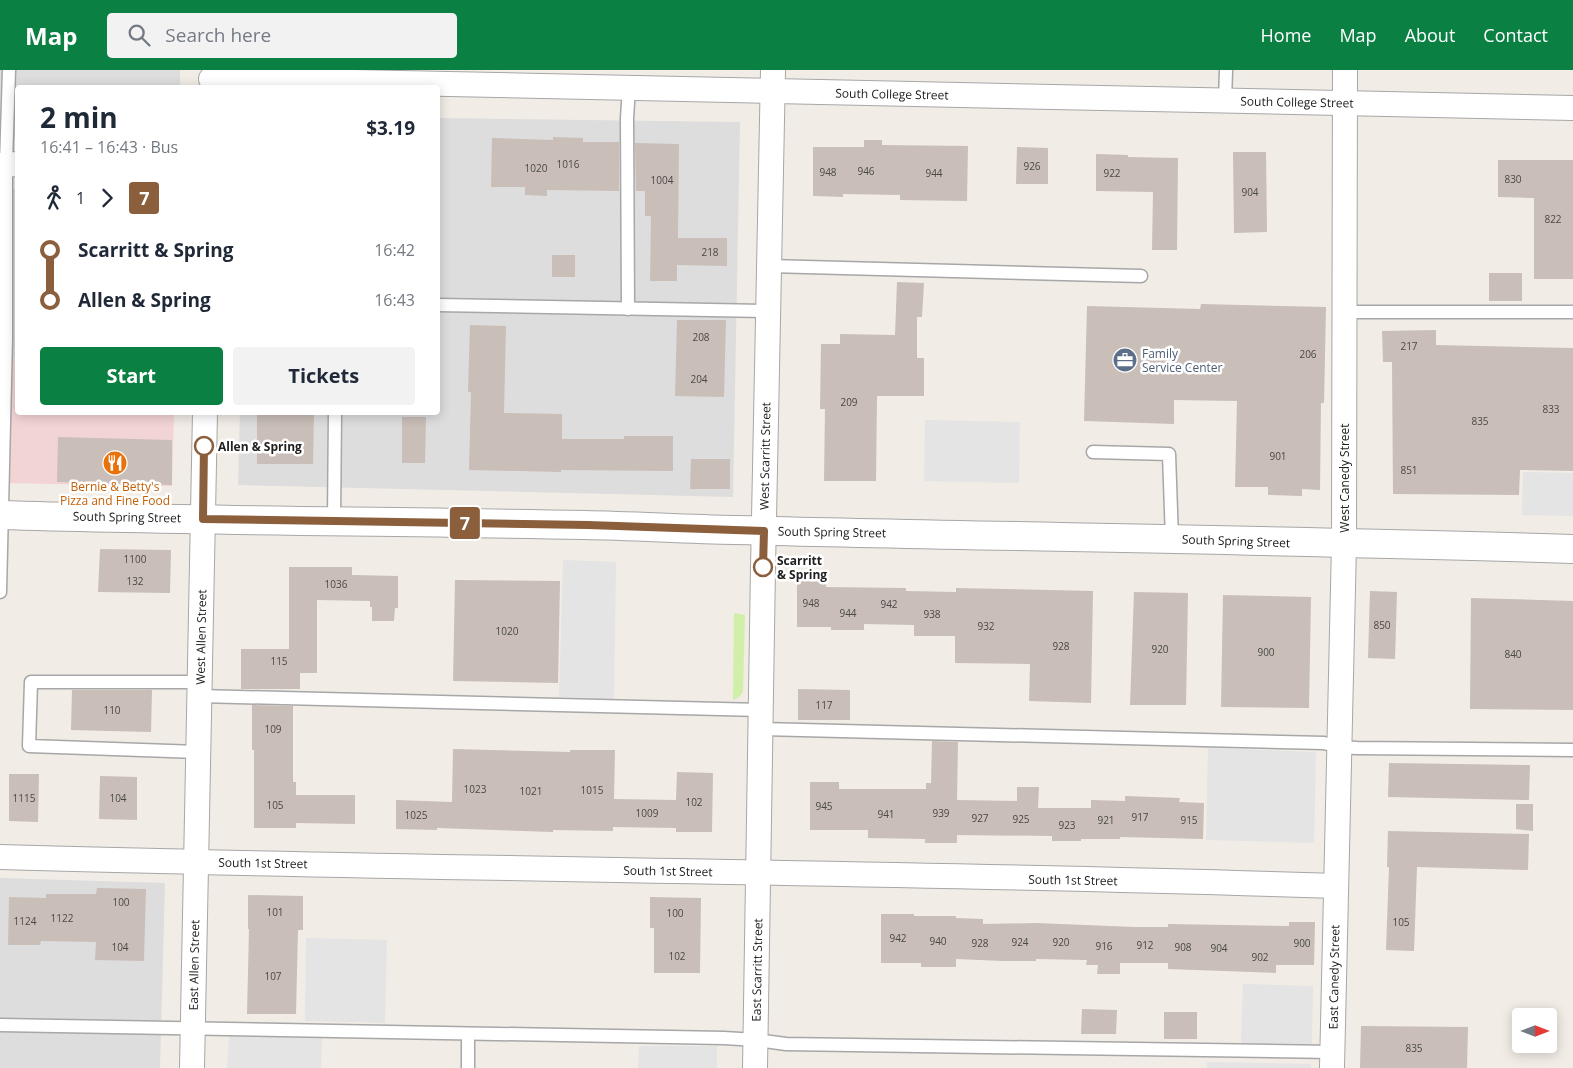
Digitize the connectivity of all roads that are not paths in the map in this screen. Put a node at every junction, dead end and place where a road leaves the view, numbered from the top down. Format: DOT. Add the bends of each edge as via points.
graph roads {
  1 [pos="8,70"];
  2 [pos="1226,70"];
  3 [pos="1345,70"];
  4 [pos="211,79"];
  5 [pos="773,81"];
  6 [pos="628,88"];
  7 [pos="1225,101"];
  8 [pos="1345,102"];
  9 [pos="1573,108"];
  10 [pos="8,165"];
  11 [pos="769,266"];
  12 [pos="1141,276"];
  13 [pos="440,305"];
  14 [pos="628,308"];
  15 [pos="768,311"];
  16 [pos="1344,312"];
  17 [pos="1573,312"];
  18 [pos="3,339"];
  19 [pos="205,415"];
  20 [pos="335,415"];
  21 [pos="1093,452"];
  22 [pos="1,515"];
  23 [pos="203,519"];
  24 [pos="334,521"];
  25 [pos="764,531"];
  26 [pos="1172,539"];
  27 [pos="1344,544"];
  28 [pos="1573,550"];
  29 [pos="0,592"];
  30 [pos="199,689"];
  31 [pos="761,720"];
  32 [pos="1339,747"];
  33 [pos="1573,750"];
  34 [pos="198,752"];
  35 [pos="0,857"];
  36 [pos="196,862"];
  37 [pos="759,872"];
  38 [pos="1336,886"];
  39 [pos="0,1025"];
  40 [pos="194,1028"];
  41 [pos="468,1034"];
  42 [pos="756,1040"];
  43 [pos="1332,1060"];
  44 [pos="192,1068"];
  45 [pos="468,1068"];
  46 [pos="755,1068"];
  1 -- 10 [label="lane"];
  2 -- 7 [label="lane"];
  3 -- 8 [label="street, West Canedy Street"];
  4 -- 6 [label="street, South College Street"];
  5 -- 6 [label="street, South College Street"];
  5 -- 7 [label="street, South College Street"];
  5 -- 11 [label="street, West Scarritt Street"];
  6 -- 14 [label="lane"];
  7 -- 8 [label="street, South College Street"];
  8 -- 9 [label="street, South College Street"];
  8 -- 16 [label="street, West Canedy Street"];
  10 -- 18 [label="lane"];
  11 -- 12 [label="lane"];
  11 -- 15 [label="street, West Scarritt Street"];
  13 -- 14 [label="lane"];
  14 -- 15 [label="lane"];
  15 -- 25 [label="street, West Scarritt Street"];
  16 -- 17 [label="lane"];
  16 -- 27 [label="street, West Canedy Street"];
  18 -- 22 [label="lane"];
  19 -- 23 [label="street, West Allen Street"];
  20 -- 24 [label="lane"];
  21 -- 26 [label="lane" via="1169,454"];
  22 -- 23 [label="street, South Spring Street"];
  22 -- 29 [label="lane"];
  23 -- 24 [label="street, South Spring Street"];
  23 -- 30 [label="street, West Allen Street"];
  24 -- 25 [label="street, South Spring Street"];
  25 -- 26 [label="street, South Spring Street"];
  25 -- 31 [label="street, West Scarritt Street"];
  26 -- 27 [label="street, South Spring Street"];
  27 -- 28 [label="street, South Spring Street"];
  27 -- 32 [label="street, West Canedy Street"];
  30 -- 31 [label="lane"];
  30 -- 34 [label="street, West Allen Street"];
  30 -- 34 [label="lane" via="32,682 29,746"];
  31 -- 32 [label="lane" via="1324,743"];
  31 -- 37 [label="street, West Scarritt Street"];
  32 -- 33 [label="lane"];
  32 -- 38 [label="street, West Canedy Street"];
  34 -- 36 [label="street, West Allen Street"];
  35 -- 36 [label="street, South 1st Street"];
  36 -- 37 [label="street, South 1st Street"];
  36 -- 40 [label="street, East Allen Street"];
  37 -- 38 [label="street, South 1st Street"];
  37 -- 42 [label="street, East Scarritt Street"];
  38 -- 43 [label="street, East Canedy Street"];
  39 -- 40 [label="lane"];
  40 -- 41 [label="lane"];
  40 -- 44 [label="street, East Allen Street"];
  41 -- 42 [label="lane"];
  41 -- 45 [label="lane"];
  42 -- 43 [label="lane" via="796,1044"];
  42 -- 46 [label="street, East Scarritt Street"];
}
